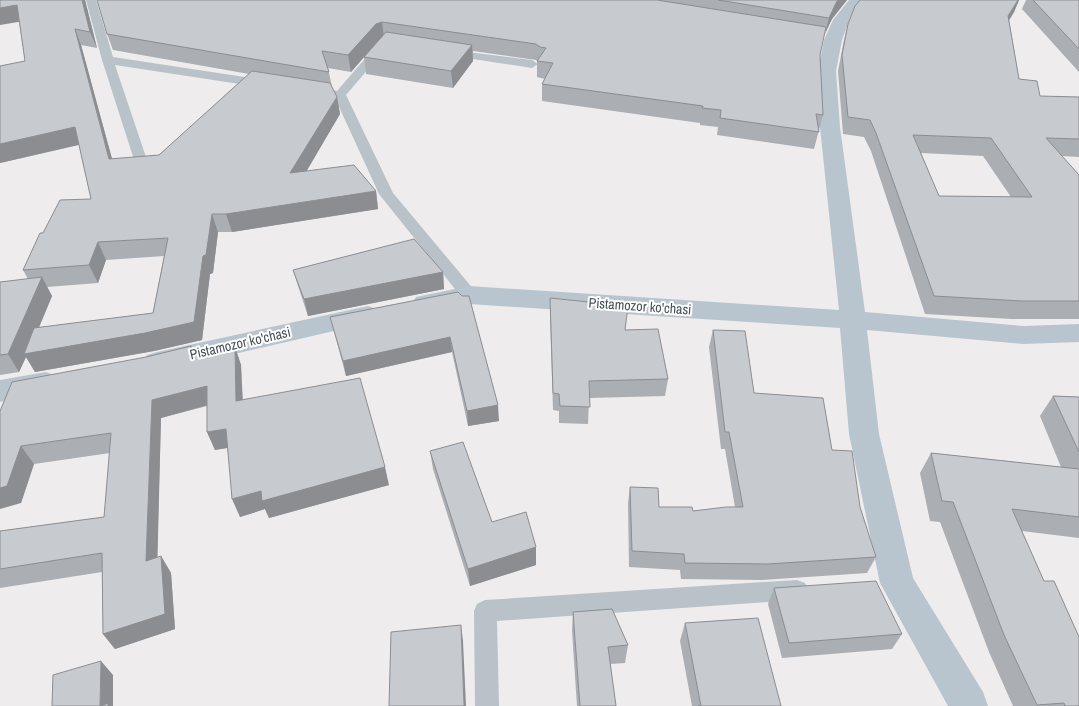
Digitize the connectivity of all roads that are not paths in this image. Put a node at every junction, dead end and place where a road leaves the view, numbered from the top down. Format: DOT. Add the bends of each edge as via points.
graph roads {
  1 [pos="91,0"];
  2 [pos="858,0"];
  3 [pos="393,44"];
  4 [pos="440,51"];
  5 [pos="108,60"];
  6 [pos="532,64"];
  7 [pos="282,87"];
  8 [pos="302,90"];
  9 [pos="340,95"];
  10 [pos="142,166"];
  11 [pos="469,295"];
  12 [pos="853,320"];
  13 [pos="1079,333"];
  14 [pos="135,366"];
  15 [pos="68,379"];
  16 [pos="0,391"];
  17 [pos="819,588"];
  18 [pos="486,706"];
  19 [pos="970,706"];
  1 -- 5 [label="lane"];
  2 -- 12 [label="street" via="828,39 827,71 830,127"];
  3 -- 9 [label="lane" via="384,43"];
  4 -- 6 [label="lane"];
  5 -- 7 [label="lane"];
  5 -- 10 [label="lane"];
  8 -- 9 [label="lane"];
  9 -- 11 [label="lane" via="386,194"];
  11 -- 12 [label="street, Pistamozor ko'chasi"];
  11 -- 14 [label="street, Pistamozor ko'chasi"];
  12 -- 13 [label="street, Pistamozor ko'chasi" via="1023,335"];
  12 -- 19 [label="street" via="864,434 887,584"];
  15 -- 16 [label="street"];
  17 -- 18 [label="lane" via="485,611"];
}
